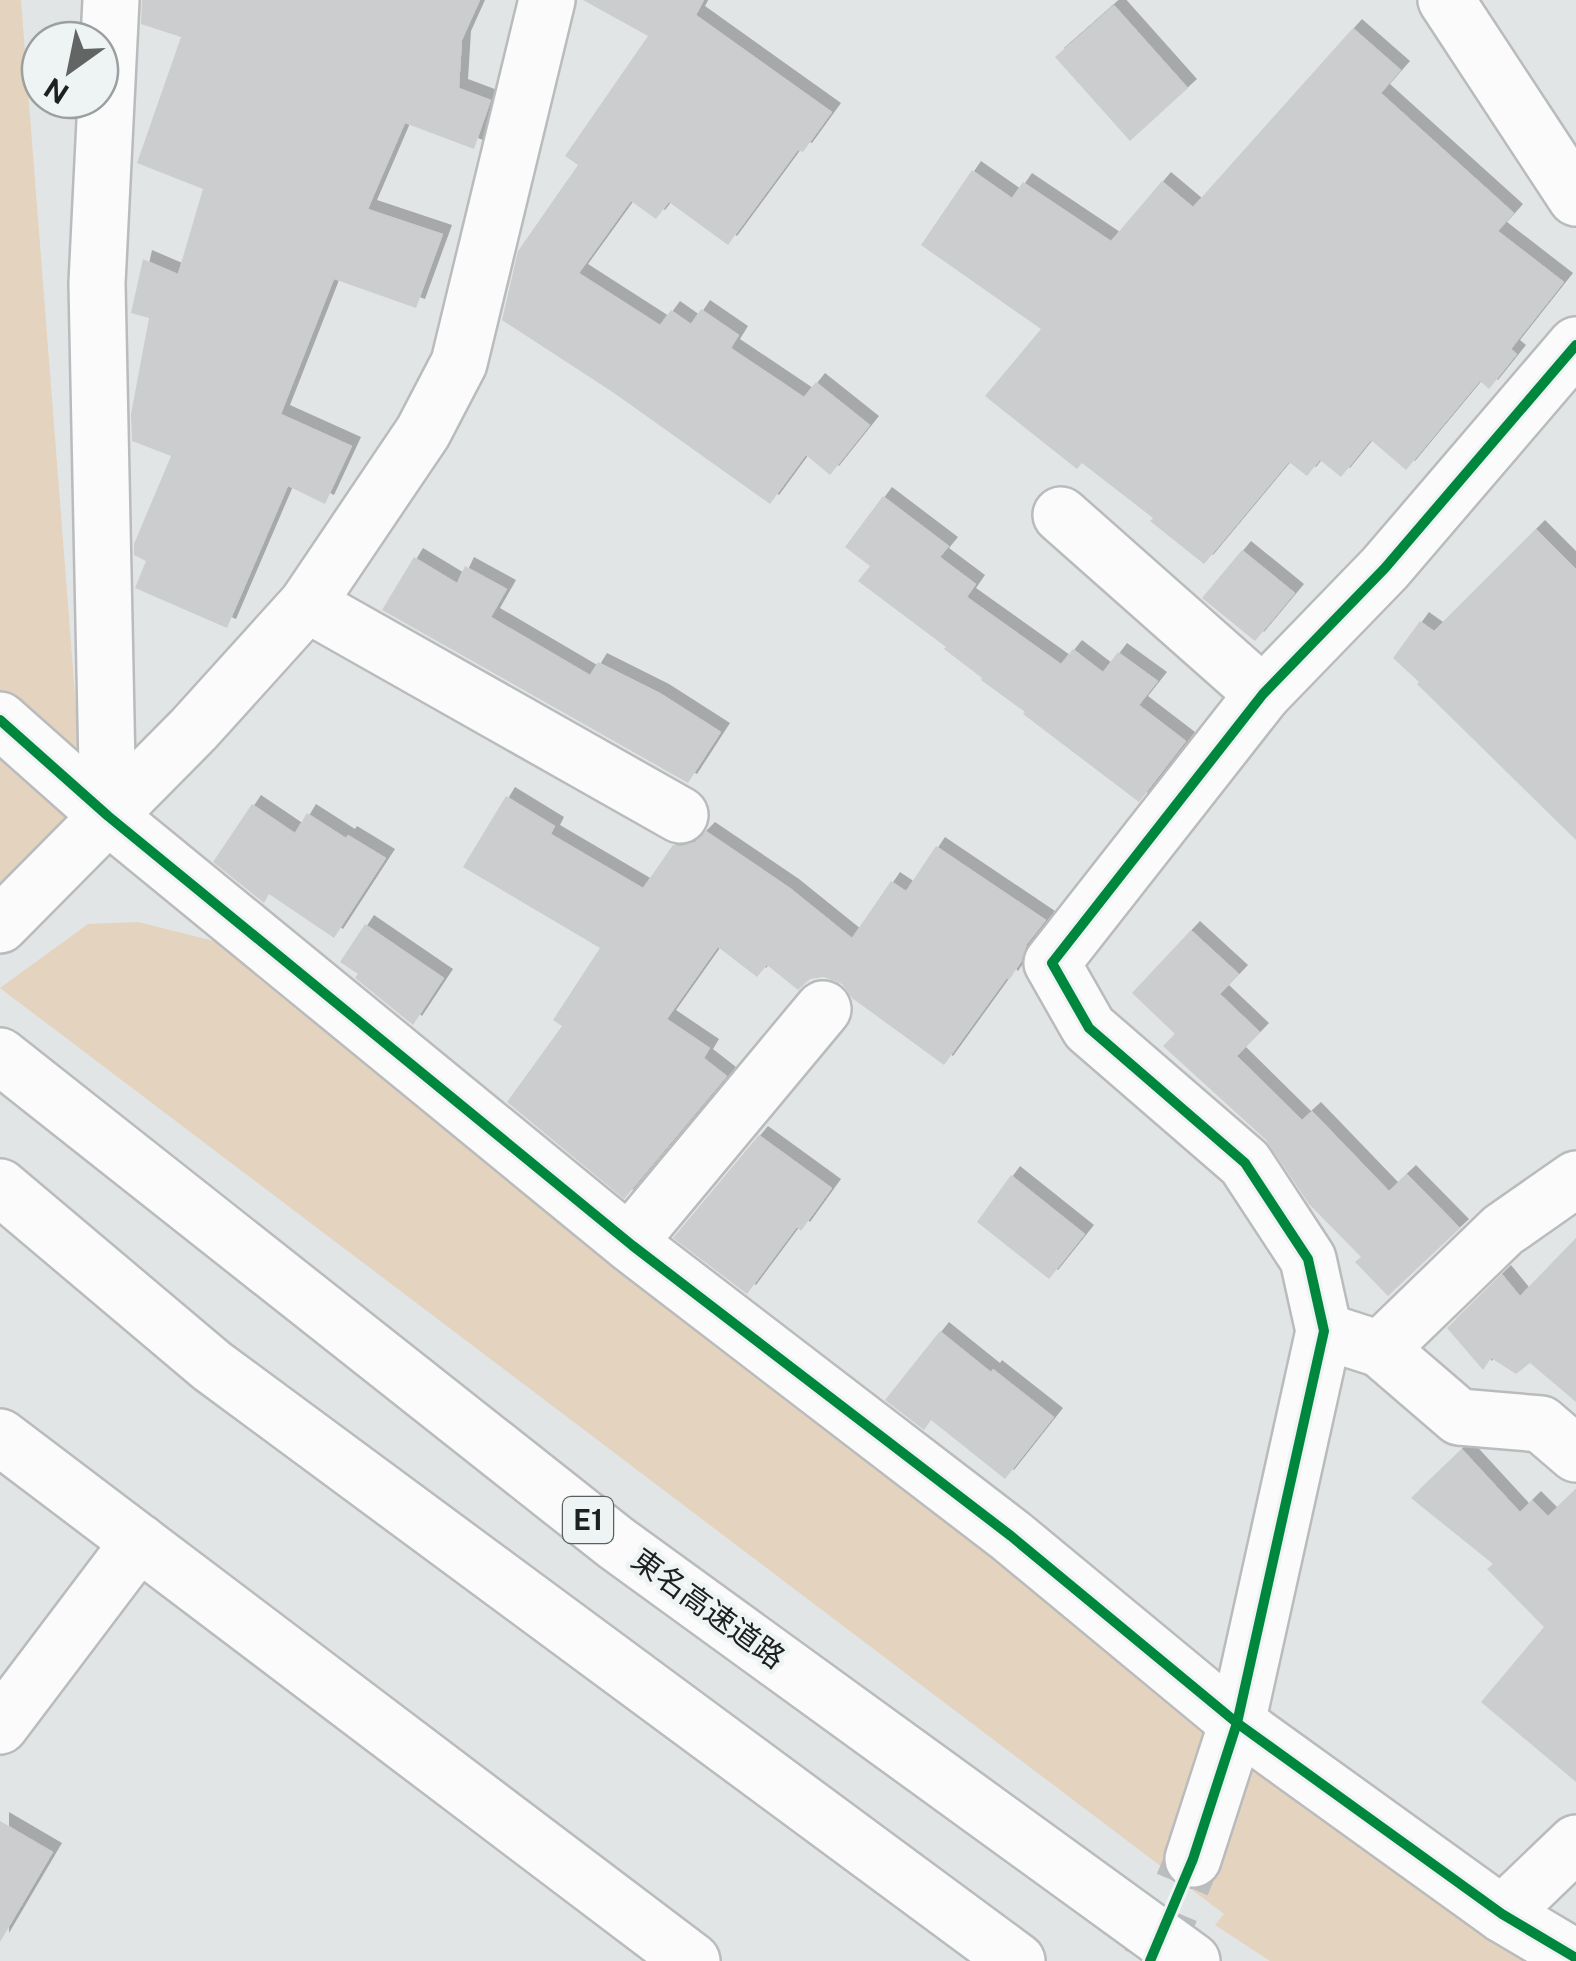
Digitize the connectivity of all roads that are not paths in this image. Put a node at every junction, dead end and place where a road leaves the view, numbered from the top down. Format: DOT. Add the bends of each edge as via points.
graph roads {
  1 [pos="111,0"];
  2 [pos="548,0"];
  3 [pos="1446,0"];
  4 [pos="1576,198"];
  5 [pos="1576,345"];
  6 [pos="1061,515"];
  7 [pos="307,604"];
  8 [pos="1263,694"];
  9 [pos="0,720"];
  10 [pos="680,815"];
  11 [pos="108,816"];
  12 [pos="0,925"];
  13 [pos="823,1009"];
  14 [pos="0,1056"];
  15 [pos="1576,1179"];
  16 [pos="0,1187"];
  17 [pos="628,1242"];
  18 [pos="1324,1331"];
  19 [pos="1380,1349"];
  20 [pos="0,1438"];
  21 [pos="1576,1454"];
  22 [pos="139,1542"];
  23 [pos="1237,1723"];
  24 [pos="0,1726"];
  25 [pos="1576,1843"];
  26 [pos="1192,1858"];
  27 [pos="1502,1914"];
  28 [pos="627,1942"];
  29 [pos="1576,1958"];
  30 [pos="692,1961"];
  31 [pos="1017,1961"];
  32 [pos="1192,1961"];
  1 -- 11 [label="main road" via="97,283"];
  2 -- 7 [label="main road" via="459,363 424,432"];
  3 -- 4 [label="main road"];
  5 -- 8 [label="main road" via="1385,568"];
  6 -- 8 [label="main road"];
  7 -- 10 [label="main road"];
  7 -- 11 [label="main road"];
  8 -- 18 [label="main road" via="1052,963 1089,1028 1244,1163 1308,1260"];
  9 -- 11 [label="main road"];
  11 -- 12 [label="main road"];
  11 -- 17 [label="main road"];
  13 -- 17 [label="main road"];
  14 -- 32 [label="main road, 東名高速道路 / E1" via="616,1542"];
  15 -- 19 [label="main road" via="1503,1230"];
  16 -- 31 [label="main road" via="212,1366"];
  17 -- 23 [label="main road" via="1011,1536"];
  18 -- 19 [label="main road"];
  18 -- 23 [label="main road"];
  19 -- 21 [label="main road" via="1460,1417 1541,1424"];
  20 -- 22 [label="main road"];
  22 -- 24 [label="main road"];
  22 -- 28 [label="main road"];
  23 -- 26 [label="main road"];
  23 -- 27 [label="main road"];
  25 -- 27 [label="main road"];
  27 -- 29 [label="main road"];
  28 -- 30 [label="main road"];
}
